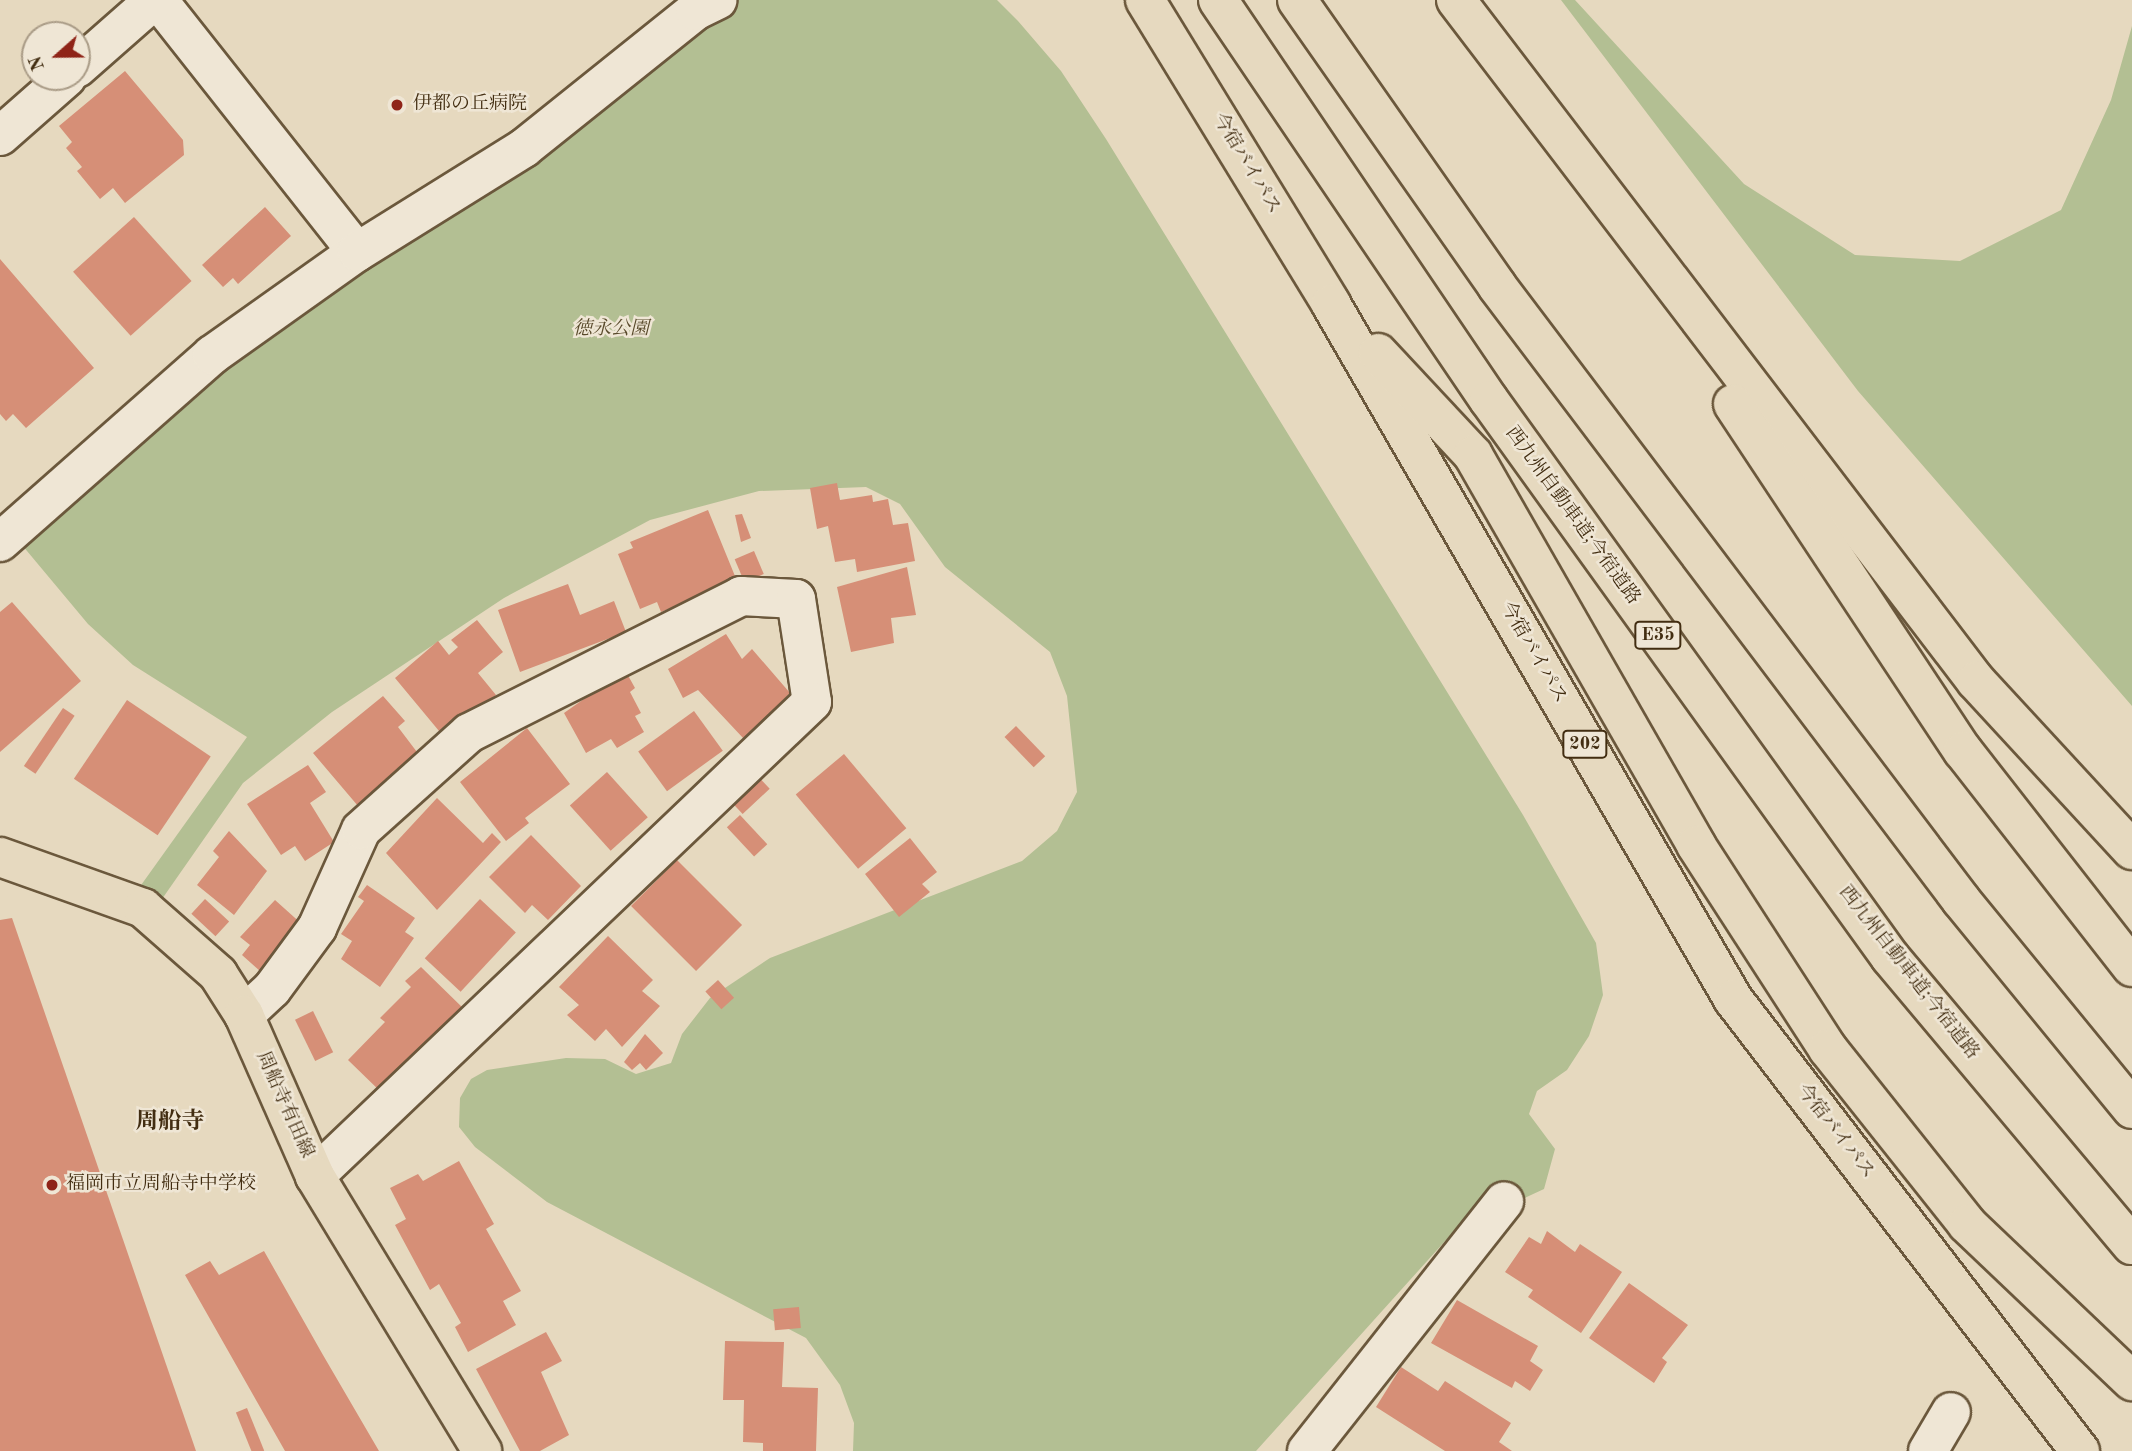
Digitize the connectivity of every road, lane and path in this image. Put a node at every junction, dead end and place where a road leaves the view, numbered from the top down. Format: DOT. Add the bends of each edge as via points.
graph roads {
  1 [pos="156,0"];
  2 [pos="718,0"];
  3 [pos="1145,0"];
  4 [pos="1218,0"];
  5 [pos="1297,0"];
  6 [pos="1456,0"];
  7 [pos="91,56"];
  8 [pos="51,91"];
  9 [pos="0,136"];
  10 [pos="1575,162"];
  11 [pos="357,252"];
  12 [pos="1331,304"];
  13 [pos="0,542"];
  14 [pos="2132,850"];
  15 [pos="0,856"];
  16 [pos="2132,967"];
  17 [pos="244,1014"];
  18 [pos="2132,1109"];
  19 [pos="315,1176"];
  20 [pos="1504,1202"];
  21 [pos="2132,1245"];
  22 [pos="2132,1381"];
  23 [pos="1951,1412"];
  24 [pos="482,1451"];
  25 [pos="1307,1451"];
  26 [pos="1928,1451"];
  27 [pos="2080,1451"];
  1 -- 7 [label="street"];
  1 -- 11 [label="street"];
  2 -- 11 [label="street" via="695,11 524,148"];
  3 -- 12 [label="main road, 今宿バイパス / 202"];
  4 -- 21 [label="main road, 西九州自動車道;今宿道路 / E35" via="1489,400 1890,957"];
  5 -- 18 [label="main road" via="1514,309 1961,900"];
  6 -- 10 [label="main road"];
  8 -- 9 [label="street"];
  10 -- 14 [label="main road" via="1976,681"];
  10 -- 16 [label="main road" via="1963,751"];
  11 -- 13 [label="street" via="212,355"];
  12 -- 22 [label="main road" via="1473,455 1696,845 1828,1049 1967,1224"];
  12 -- 27 [label="main road, 今宿バイパス / 202" via="1732,999"];
  15 -- 17 [label="main road, 周船寺有田線" via="143,908 218,974"];
  17 -- 19 [label="main road, 周船寺有田線"];
  17 -- 19 [label="street" via="272,989 317,928 361,830 469,733 741,596 796,599 812,702"];
  19 -- 24 [label="main road, 周船寺有田線"];
  20 -- 25 [label="street"];
  23 -- 26 [label="street"];
}
